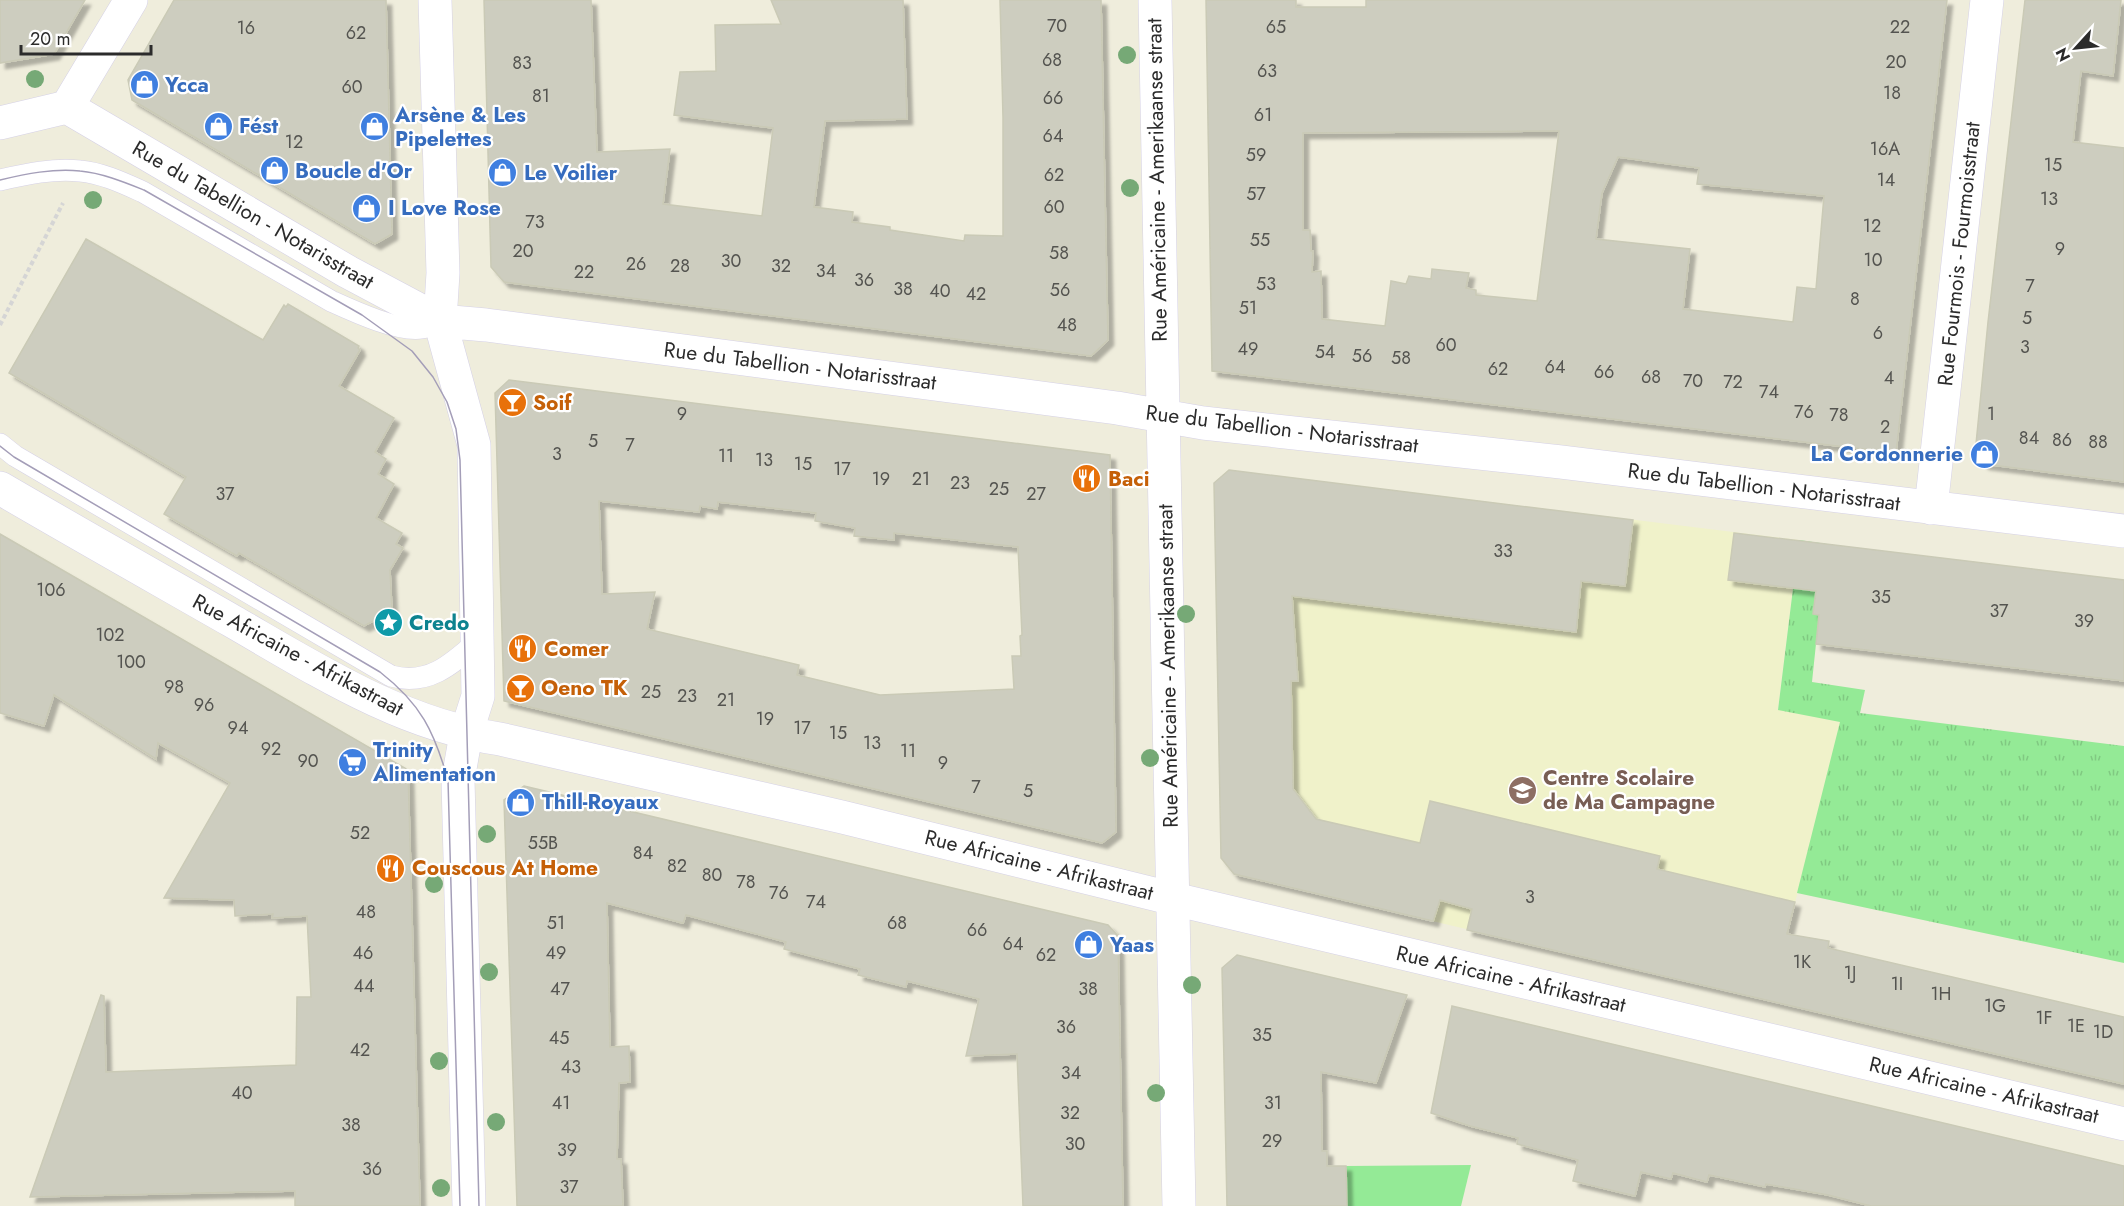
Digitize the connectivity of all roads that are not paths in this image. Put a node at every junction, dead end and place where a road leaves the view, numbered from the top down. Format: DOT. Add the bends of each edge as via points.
graph roads {
  1 [pos="131,0"];
  2 [pos="435,0"];
  3 [pos="1155,0"];
  4 [pos="1987,0"];
  5 [pos="67,107"];
  6 [pos="0,123"];
  7 [pos="0,180"];
  8 [pos="440,321"];
  9 [pos="1161,416"];
  10 [pos="0,444"];
  11 [pos="0,488"];
  12 [pos="1931,508"];
  13 [pos="2124,531"];
  14 [pos="478,641"];
  15 [pos="466,734"];
  16 [pos="1174,899"];
  17 [pos="2124,1124"];
  18 [pos="469,1206"];
  19 [pos="1179,1206"];
  1 -- 5 [label="street"];
  2 -- 8 [label="street" via="443,273"];
  3 -- 9 [label="street, Rue Américaine - Amerikaanse straat"];
  4 -- 12 [label="street, Rue Fourmois - Fourmoisstraat"];
  5 -- 6 [label="street"];
  5 -- 8 [label="street, Rue du Tabellion - Notarisstraat" via="348,272"];
  7 -- 8 [label="lane, Rue du Tabellion - Notarisstraat" via="54,171 81,171 114,179 362,315 422,328"];
  8 -- 9 [label="street, Rue du Tabellion - Notarisstraat"];
  8 -- 14 [label="street" via="474,445"];
  9 -- 12 [label="street, Rue du Tabellion - Notarisstraat"];
  9 -- 16 [label="street, Rue Américaine - Amerikaanse straat"];
  10 -- 14 [label="lane, Rue Africaine - Afrikastraat" via="391,676 420,679 451,663"];
  11 -- 15 [label="street, Rue Africaine - Afrikastraat" via="317,670 381,703"];
  12 -- 13 [label="street, Rue du Tabellion - Notarisstraat"];
  14 -- 15 [label="street" via="478,696"];
  15 -- 16 [label="street, Rue Africaine - Afrikastraat" via="830,814"];
  15 -- 18 [label="street" via="458,770 458,799"];
  16 -- 17 [label="street, Rue Africaine - Afrikastraat"];
  16 -- 19 [label="street, Rue Américaine - Amerikaanse straat"];
}
